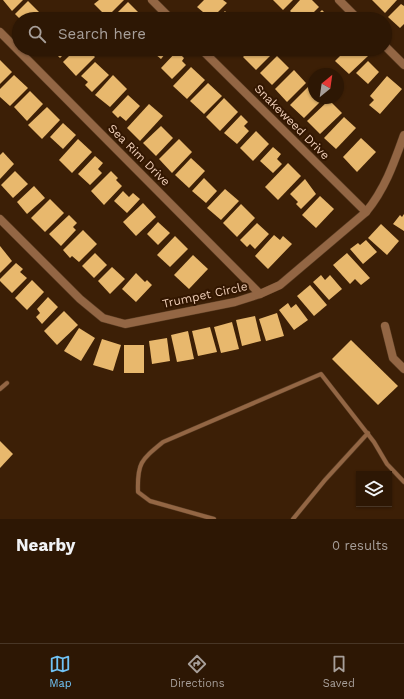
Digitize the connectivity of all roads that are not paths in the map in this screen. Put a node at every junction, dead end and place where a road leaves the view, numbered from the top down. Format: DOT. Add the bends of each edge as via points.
graph roads {
  1 [pos="152,0"];
  2 [pos="339,0"];
  3 [pos="164,12"];
  4 [pos="351,12"];
  5 [pos="0,32"];
  6 [pos="12,44"];
  7 [pos="392,53"];
  8 [pos="24,56"];
  9 [pos="208,56"];
  10 [pos="404,65"];
  11 [pos="404,135"];
  12 [pos="366,212"];
  13 [pos="0,219"];
  14 [pos="260,294"];
  15 [pos="385,326"];
  16 [pos="404,369"];
  17 [pos="7,383"];
  18 [pos="0,389"];
  19 [pos="368,433"];
  20 [pos="404,482"];
  21 [pos="214,519"];
  22 [pos="293,519"];
  1 -- 3 [label="street"];
  2 -- 4 [label="street"];
  5 -- 6 [label="street, Sea Rim Drive"];
  7 -- 10 [label="street"];
  8 -- 14 [label="street, Sea Rim Drive"];
  9 -- 12 [label="street, Snakeweed Drive"];
  11 -- 12 [label="street, Trumpet Circle" via="378,198"];
  12 -- 14 [label="street, Trumpet Circle" via="280,285"];
  13 -- 14 [label="street, Trumpet Circle" via="80,300 102,318 125,324 235,302"];
  15 -- 16 [label="street" via="393,358"];
  17 -- 18 [label="lane"];
  19 -- 20 [label="lane" via="387,464"];
  19 -- 21 [label="lane" via="321,374 163,442 144,458 137,476 138,492 150,501"];
  19 -- 22 [label="lane"];
}
